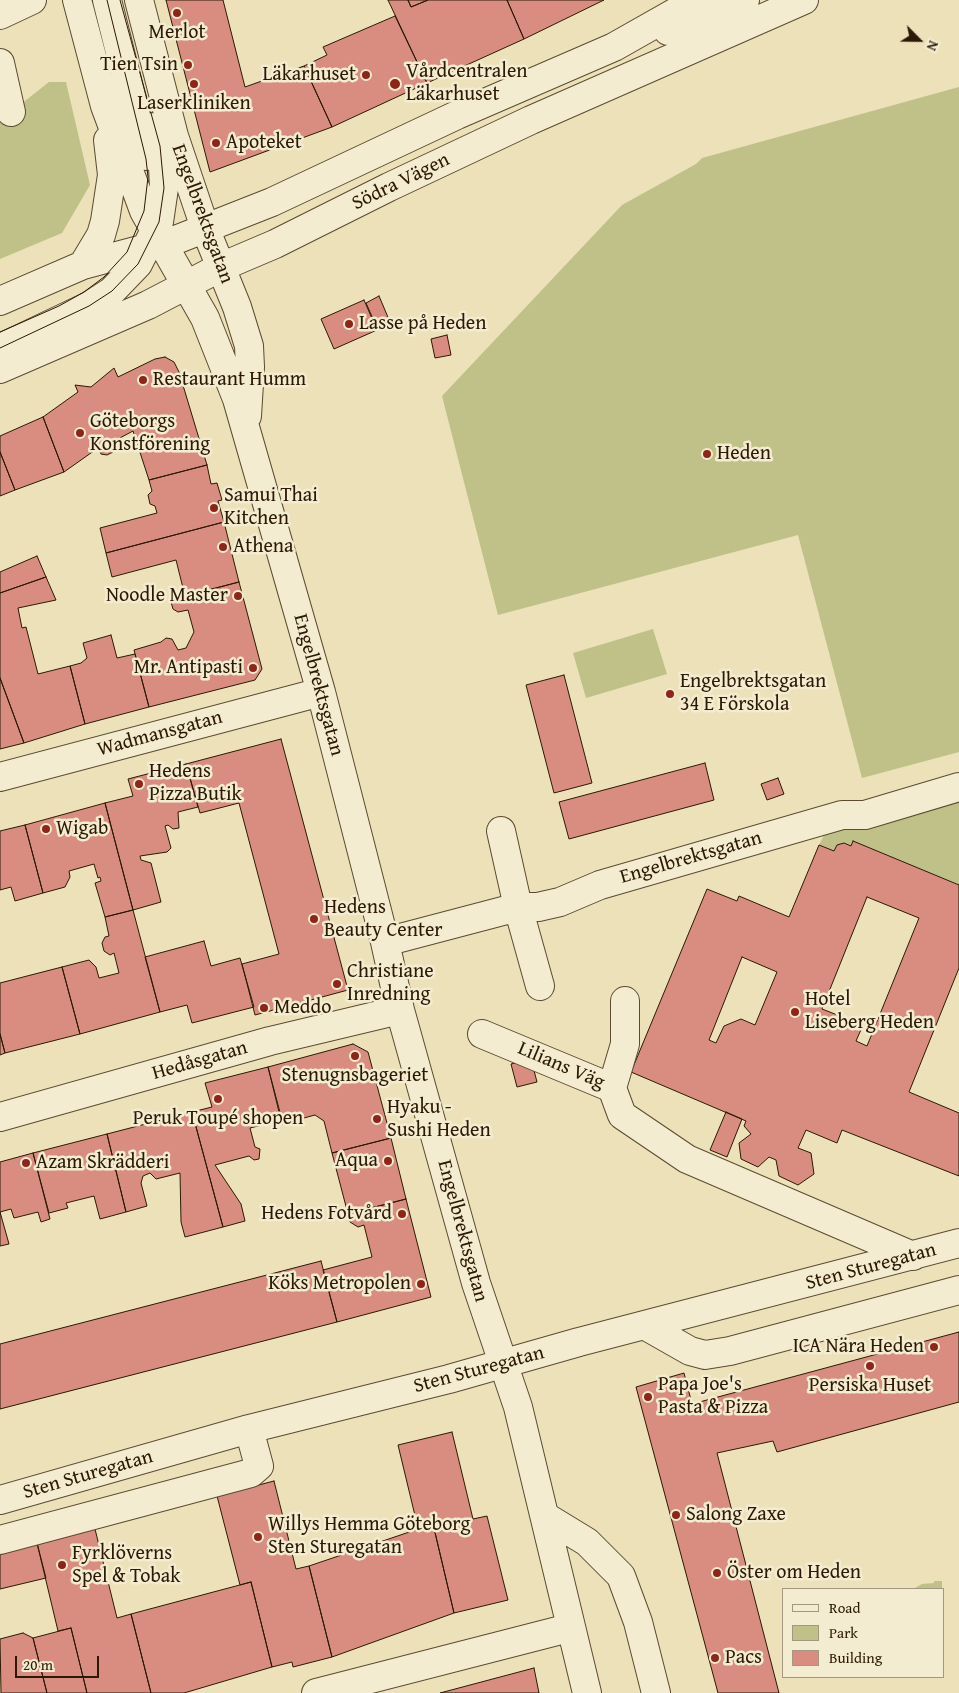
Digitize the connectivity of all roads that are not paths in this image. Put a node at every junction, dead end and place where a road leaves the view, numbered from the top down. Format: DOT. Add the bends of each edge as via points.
graph roads {
  1 [pos="32,0"];
  2 [pos="77,0"];
  3 [pos="107,0"];
  4 [pos="120,0"];
  5 [pos="140,0"];
  6 [pos="697,0"];
  7 [pos="745,0"];
  8 [pos="804,0"];
  9 [pos="0,15"];
  10 [pos="614,47"];
  11 [pos="0,63"];
  12 [pos="105,106"];
  13 [pos="11,112"];
  14 [pos="205,228"];
  15 [pos="145,244"];
  16 [pos="83,264"];
  17 [pos="221,267"];
  18 [pos="187,284"];
  19 [pos="0,301"];
  20 [pos="0,332"];
  21 [pos="0,348"];
  22 [pos="0,369"];
  23 [pos="246,429"];
  24 [pos="321,692"];
  25 [pos="0,777"];
  26 [pos="959,787"];
  27 [pos="501,831"];
  28 [pos="518,907"];
  29 [pos="385,942"];
  30 [pos="540,986"];
  31 [pos="626,1001"];
  32 [pos="400,1010"];
  33 [pos="482,1034"];
  34 [pos="612,1088"];
  35 [pos="0,1117"];
  36 [pos="959,1243"];
  37 [pos="913,1256"];
  38 [pos="959,1290"];
  39 [pos="646,1326"];
  40 [pos="502,1364"];
  41 [pos="250,1429"];
  42 [pos="0,1500"];
  43 [pos="546,1517"];
  44 [pos="0,1540"];
  45 [pos="569,1628"];
  46 [pos="316,1693"];
  47 [pos="586,1693"];
  48 [pos="656,1693"];
  1 -- 9 [label="street"];
  2 -- 12 [label="street, Engelbrektsgatan"];
  3 -- 15 [label="street, Engelbrektsgatan" via="141,134 148,177"];
  4 -- 15 [label="street" via="163,167 164,188 159,222"];
  5 -- 14 [label="street, Engelbrektsgatan" via="174,136"];
  6 -- 10 [label="street, Södra Vägen"];
  7 -- 10 [label="street, Södra Vägen" via="687,26"];
  8 -- 17 [label="street, Södra Vägen" via="531,120"];
  10 -- 14 [label="street, Södra Vägen" via="457,115 272,202"];
  11 -- 13 [label="street"];
  12 -- 15 [label="street, Engelbrektsgatan"];
  12 -- 16 [label="street, Engelbrektsgatan" via="111,188 101,235"];
  14 -- 15 [label="street, Södra Vägen"];
  14 -- 17 [label="street, Engelbrektsgatan"];
  15 -- 16 [label="street, Södra Vägen"];
  15 -- 18 [label="street, Engelbrektsgatan"];
  15 -- 20 [label="street, Södra Vägen" via="84,292"];
  15 -- 21 [label="street, Södra Vägen" via="112,291 89,306"];
  16 -- 19 [label="street, Södra Vägen"];
  17 -- 18 [label="street, Södra Vägen"];
  17 -- 23 [label="street, Engelbrektsgatan" via="249,346"];
  18 -- 22 [label="street, Södra Vägen" via="148,305"];
  18 -- 23 [label="street, Engelbrektsgatan" via="205,318"];
  23 -- 24 [label="street, Engelbrektsgatan"];
  24 -- 25 [label="street, Wadmansgatan"];
  24 -- 29 [label="street, Engelbrektsgatan"];
  26 -- 28 [label="street, Engelbrektsgatan" via="865,815 842,815 600,884 560,902"];
  27 -- 28 [label="street"];
  28 -- 29 [label="street, Engelbrektsgatan"];
  28 -- 30 [label="street"];
  29 -- 32 [label="street, Engelbrektsgatan"];
  31 -- 34 [label="street, Lilians Väg" via="625,1044"];
  32 -- 35 [label="street, Hedåsgatan" via="270,1041"];
  32 -- 40 [label="street, Engelbrektsgatan"];
  33 -- 34 [label="street, Lilians Väg"];
  34 -- 37 [label="street" via="622,1114 687,1159"];
  36 -- 37 [label="street, Sten Sturegatan"];
  37 -- 39 [label="street, Sten Sturegatan"];
  38 -- 39 [label="street" via="730,1351 704,1355"];
  39 -- 40 [label="street, Sten Sturegatan"];
  40 -- 41 [label="street, Sten Sturegatan"];
  40 -- 43 [label="street, Engelbrektsgatan" via="518,1407"];
  41 -- 42 [label="street, Sten Sturegatan"];
  41 -- 44 [label="street" via="259,1466 251,1473"];
  43 -- 45 [label="street, Engelbrektsgatan"];
  43 -- 48 [label="street" via="587,1542 621,1576 638,1622"];
  45 -- 46 [label="street"];
  45 -- 47 [label="street, Engelbrektsgatan"];
}
